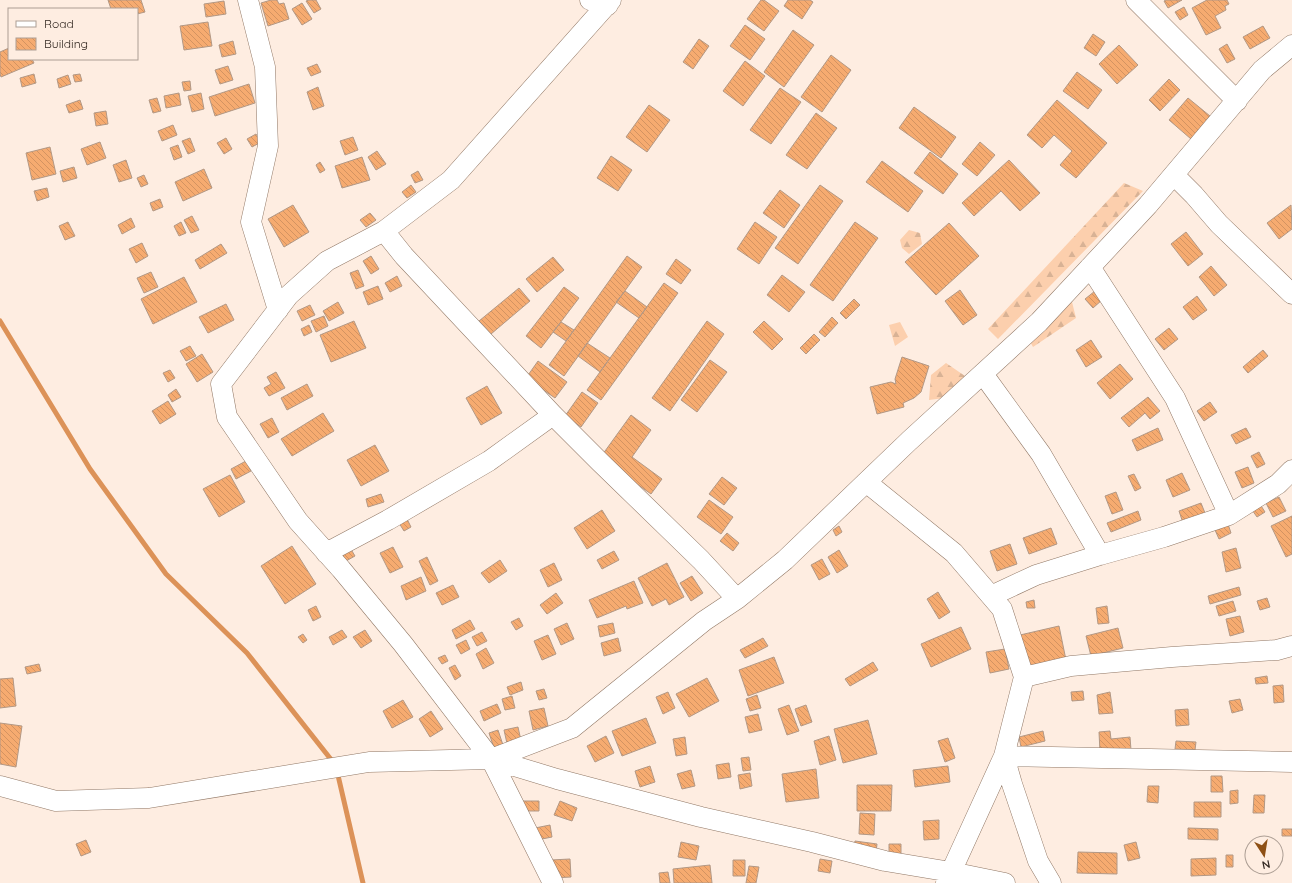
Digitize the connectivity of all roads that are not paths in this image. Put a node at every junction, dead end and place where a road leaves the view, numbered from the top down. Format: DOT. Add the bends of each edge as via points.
graph roads {
  1 [pos="248,0"];
  2 [pos="1136,0"];
  3 [pos="604,1"];
  4 [pos="1292,45"];
  5 [pos="1237,101"];
  6 [pos="1174,174"];
  7 [pos="384,231"];
  8 [pos="1090,267"];
  9 [pos="1292,294"];
  10 [pos="278,310"];
  11 [pos="982,374"];
  12 [pos="553,415"];
  13 [pos="1292,470"];
  14 [pos="866,482"];
  15 [pos="1229,515"];
  16 [pos="326,553"];
  17 [pos="1100,555"];
  18 [pos="991,596"];
  19 [pos="737,600"];
  20 [pos="1292,646"];
  21 [pos="1024,677"];
  22 [pos="1004,756"];
  23 [pos="491,759"];
  24 [pos="1292,762"];
  25 [pos="0,786"];
  26 [pos="948,878"];
  27 [pos="553,883"];
  28 [pos="1005,883"];
  29 [pos="1051,883"];
  1 -- 10 [label="street" via="265,67 268,146 251,222"];
  2 -- 5 [label="street"];
  3 -- 7 [label="street" via="451,180"];
  4 -- 5 [label="street" via="1262,70"];
  5 -- 6 [label="street"];
  6 -- 8 [label="street"];
  6 -- 9 [label="street" via="1219,224"];
  7 -- 10 [label="street" via="327,261 289,295"];
  7 -- 12 [label="street" via="404,256"];
  8 -- 11 [label="street" via="1039,322"];
  8 -- 15 [label="street" via="1175,398"];
  10 -- 16 [label="street" via="221,384 227,417 298,521"];
  11 -- 14 [label="street"];
  11 -- 17 [label="street" via="1041,454"];
  12 -- 16 [label="street" via="489,461"];
  12 -- 19 [label="street" via="701,560"];
  13 -- 15 [label="street" via="1278,484"];
  14 -- 18 [label="street" via="954,553"];
  14 -- 19 [label="street" via="785,560"];
  15 -- 17 [label="street"];
  16 -- 23 [label="street" via="403,644"];
  17 -- 18 [label="street" via="1036,575"];
  18 -- 21 [label="street" via="1002,609"];
  19 -- 23 [label="street" via="704,621 572,728"];
  20 -- 21 [label="street" via="1277,650 1070,666"];
  21 -- 22 [label="street"];
  22 -- 24 [label="street"];
  22 -- 26 [label="street"];
  22 -- 29 [label="street" via="1038,861"];
  23 -- 25 [label="street" via="369,762 149,798 56,801"];
  23 -- 26 [label="street" via="701,817 812,842"];
  23 -- 27 [label="street"];
  26 -- 28 [label="street"];
}
